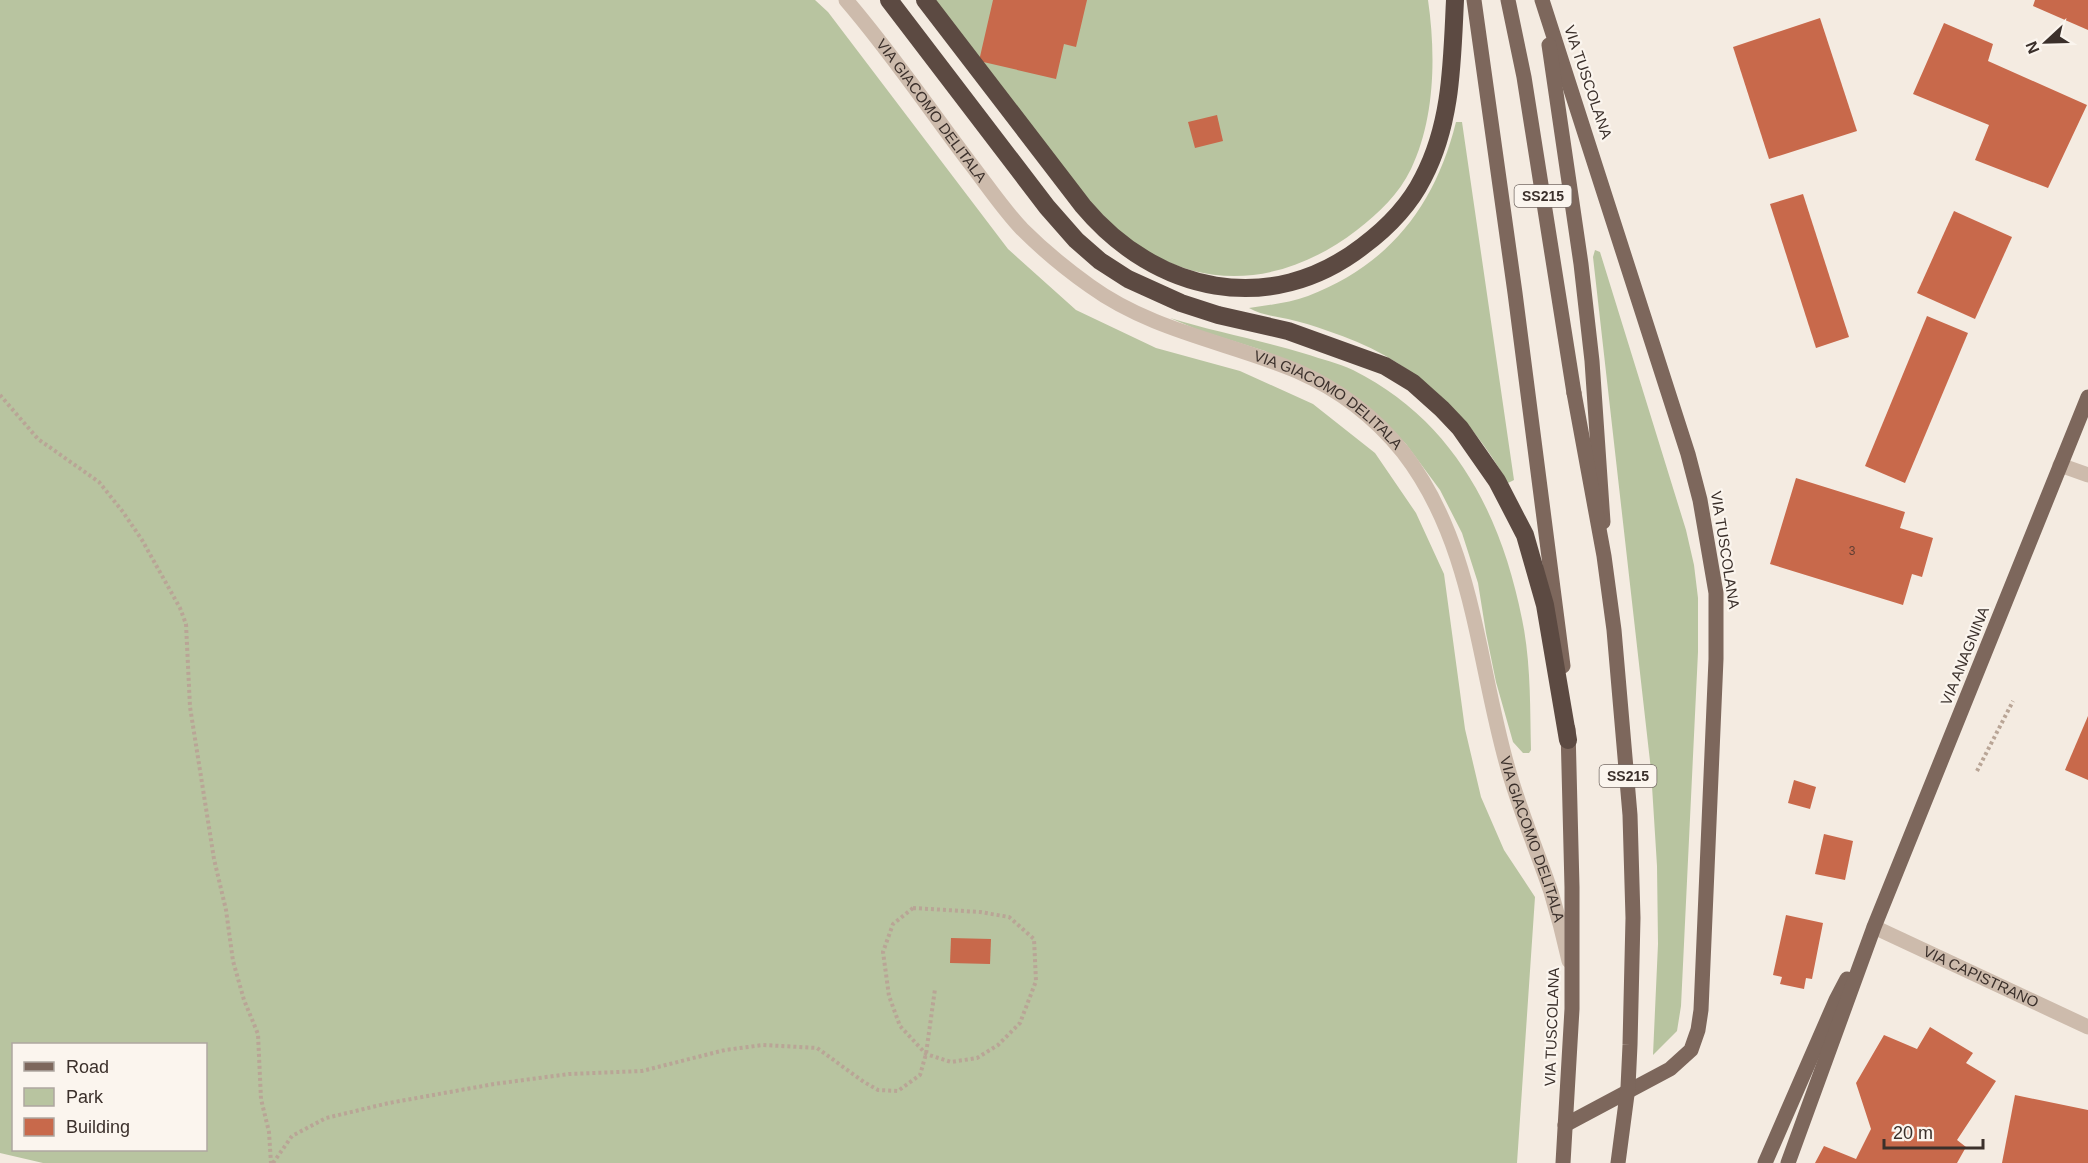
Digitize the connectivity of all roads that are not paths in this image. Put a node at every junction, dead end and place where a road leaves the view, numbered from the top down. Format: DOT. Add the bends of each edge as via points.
graph roads {
  1 [pos="846,0"];
  2 [pos="889,0"];
  3 [pos="925,0"];
  4 [pos="1455,0"];
  5 [pos="1474,0"];
  6 [pos="1508,0"];
  7 [pos="1543,3"];
  8 [pos="2088,397"];
  9 [pos="2060,465"];
  10 [pos="2088,474"];
  11 [pos="1604,556"];
  12 [pos="1568,740"];
  13 [pos="1874,927"];
  14 [pos="1572,973"];
  15 [pos="2088,1027"];
  16 [pos="1565,1125"];
  17 [pos="1563,1163"];
  18 [pos="1618,1163"];
  19 [pos="1765,1163"];
  20 [pos="1788,1163"];
  1 -- 14 [label="street, VIA GIACOMO DELITALA" via="996,198 1045,251 1094,289 1144,317 1266,359 1323,384 1358,407 1402,452 1433,498 1456,552 1502,748 1551,892"];
  2 -- 12 [label="highway" via="1047,207 1100,261 1128,279 1181,303 1287,331 1370,360 1413,383 1460,428 1491,472 1525,535 1545,605"];
  3 -- 4 [label="highway" via="1083,206 1106,230 1148,260 1184,278 1216,287 1253,289 1298,280 1340,262 1384,230 1415,192 1437,147 1445,115"];
  5 -- 12 [label="main road, VIA TUSCOLANA" via="1561,642"];
  6 -- 11 [label="main road, SS215, bridge"];
  7 -- 11 [label="main road" via="1592,361"];
  7 -- 16 [label="main road, VIA TUSCOLANA" via="1689,454 1711,559 1717,621 1705,945 1696,1040 1670,1070"];
  8 -- 9 [label="main road, VIA ANAGNINA"];
  9 -- 10 [label="street"];
  9 -- 13 [label="main road, VIA ANAGNINA"];
  11 -- 18 [label="main road, SS215, bridge" via="1624,738 1633,883 1628,1087"];
  12 -- 14 [label="main road, VIA TUSCOLANA"];
  13 -- 15 [label="street, VIA CAPISTRANO"];
  13 -- 19 [label="main road" via="1836,1000"];
  13 -- 20 [label="main road"];
  14 -- 16 [label="main road, VIA TUSCOLANA"];
  16 -- 17 [label="main road, VIA TUSCOLANA"];
}
